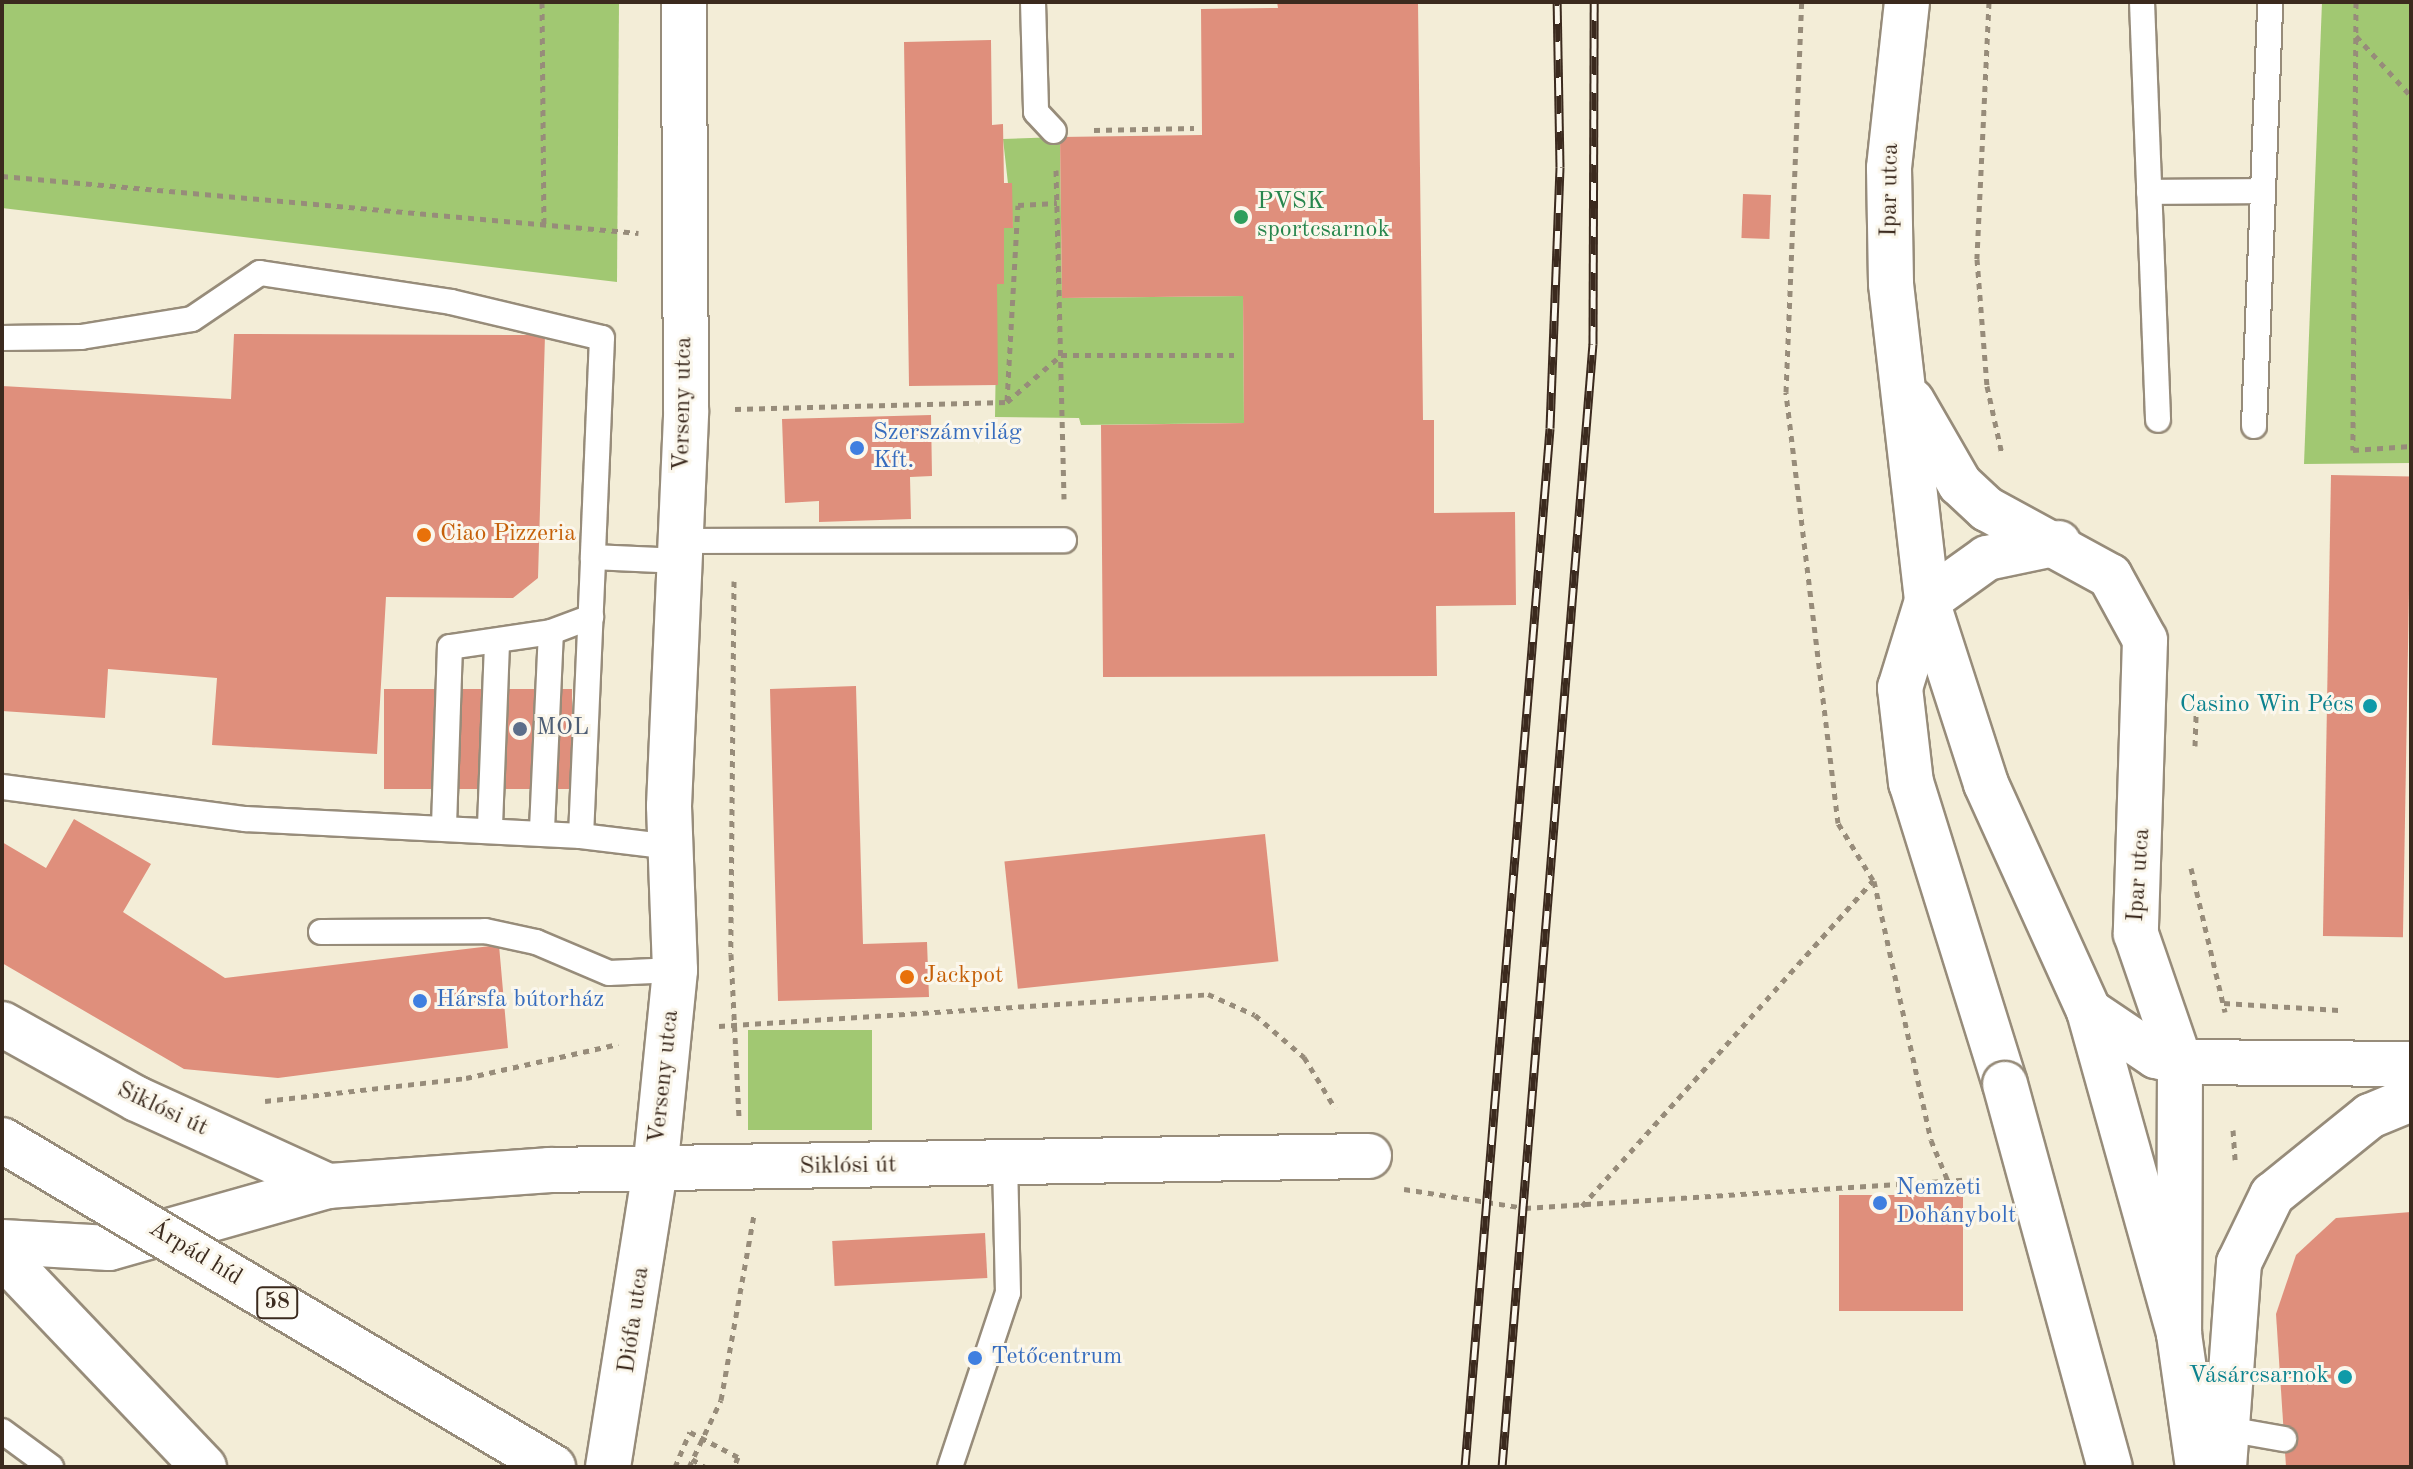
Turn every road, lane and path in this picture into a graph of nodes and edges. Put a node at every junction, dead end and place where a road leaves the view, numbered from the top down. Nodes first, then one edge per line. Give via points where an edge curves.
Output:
1 (542, 2) edge
2 (684, 2) edge
3 (1033, 2) edge
4 (1802, 2) edge
5 (1907, 2) edge
6 (2142, 2) edge
7 (2270, 2) edge
8 (2356, 2) edge
9 (2355, 36) junction
10 (2411, 96) edge
11 (1194, 128) dead end
12 (1054, 131) junction
13 (2, 176) edge
14 (2263, 191) junction
15 (2149, 192) junction
16 (1057, 203) junction
17 (544, 225) junction
18 (685, 236) junction
19 (2, 338) edge
20 (1061, 355) junction
21 (1234, 355) dead end
22 (1901, 378) junction
23 (1007, 402) junction
24 (686, 410) junction
25 (2158, 420) dead end
26 (2254, 426) dead end
27 (2411, 446) edge
28 (1064, 540) joint
29 (2058, 543) junction
30 (680, 551) junction
31 (593, 557) junction
32 (1927, 601) junction
33 (591, 617) junction
34 (551, 632) junction
35 (497, 641) junction
36 (2, 787) edge
37 (662, 825) junction
38 (444, 826) junction
39 (490, 826) junction
40 (542, 829) junction
41 (581, 836) junction
42 (1873, 880) junction
43 (321, 932) dead end
44 (661, 971) junction
45 (2089, 1011) junction
46 (2, 1024) edge
47 (658, 1036) junction
48 (2180, 1062) junction
49 (2411, 1064) edge
50 (2411, 1099) edge
51 (248, 1102) dead end
52 (2, 1140) edge
53 (1369, 1156) joint
54 (1005, 1163) junction
55 (655, 1171) junction
56 (1948, 1181) dead end
57 (328, 1186) junction
58 (1581, 1206) dead end
59 (755, 1209) dead end
60 (2, 1242) edge
61 (2, 1255) edge
62 (2179, 1334) junction
63 (2, 1431) edge
64 (2284, 1439) dead end
65 (2226, 1448) edge
66 (692, 1459) junction
67 (51, 1467) edge
68 (204, 1467) edge
69 (553, 1467) edge
70 (608, 1467) edge
71 (675, 1467) edge
72 (689, 1467) edge
73 (705, 1467) edge
74 (734, 1467) edge
75 (950, 1467) edge
76 (2110, 1467) edge
77 (2198, 1467) edge

1 - 17 path
2 - 18 street, Verseny utca
3 - 12 lane via 1036,112
4 - 42 path via 1786,392 1838,823
5 - 22 street, Ipar utca via 1889,168
6 - 15 lane
7 - 14 lane
8 - 9 path
9 - 10 path
9 - 27 path via 2353,450
11 - 12 path
12 - 16 path
13 - 17 path
14 - 15 lane
14 - 26 lane
15 - 25 lane
16 - 20 path
16 - 23 path via 1018,205
17 - 18 path
18 - 24 street, Verseny utca
19 - 31 lane via 81,337 192,319 260,273 451,302 602,338
20 - 21 path
20 - 23 path
20 - 28 path
22 - 29 street, Ipar utca via 1960,484 1987,509
22 - 32 street, Ipar utca
23 - 24 path
24 - 30 street, Verseny utca
28 - 30 lane
29 - 32 street via 1987,558
29 - 48 street, Ipar utca via 2110,576 2145,640 2136,934
30 - 31 lane
30 - 37 street, Verseny utca
31 - 33 lane
32 - 45 street, Ipar utca via 1986,784
32 - 76 street, bridge via 1907,651 1902,736
33 - 34 lane
33 - 41 lane
34 - 35 lane
34 - 40 lane
35 - 38 lane via 450,647
35 - 39 lane
36 - 38 lane via 245,819
37 - 41 lane
37 - 44 street, Verseny utca
38 - 39 lane
39 - 40 lane
40 - 41 lane
42 - 56 path via 1931,1140
42 - 58 path
43 - 44 lane via 485,931 536,942 609,973
44 - 47 street, Verseny utca
45 - 48 street via 2156,1056
45 - 62 street, Ipar utca
46 - 57 street, Siklósi út via 137,1099
47 - 51 path via 466,1078
47 - 53 path via 1208,994 1255,1015 1304,1057
47 - 55 street, Verseny utca
48 - 49 street via 2229,1067
48 - 62 street, Ipar utca
50 - 65 street via 2370,1116 2272,1195 2239,1263
52 - 69 street, Árpád híd / 58, bridge
53 - 54 street, Siklósi út
54 - 55 street, Siklósi út
54 - 75 lane via 1008,1293
55 - 57 street, Siklósi út via 549,1170
55 - 70 street, Diófa utca
57 - 60 street, Siklósi út via 109,1248
59 - 66 path via 721,1400
61 - 68 street
62 - 77 street, Ipar utca
63 - 67 lane
64 - 65 lane
66 - 72 path
66 - 73 path
71 - 74 path via 690,1432 738,1457

